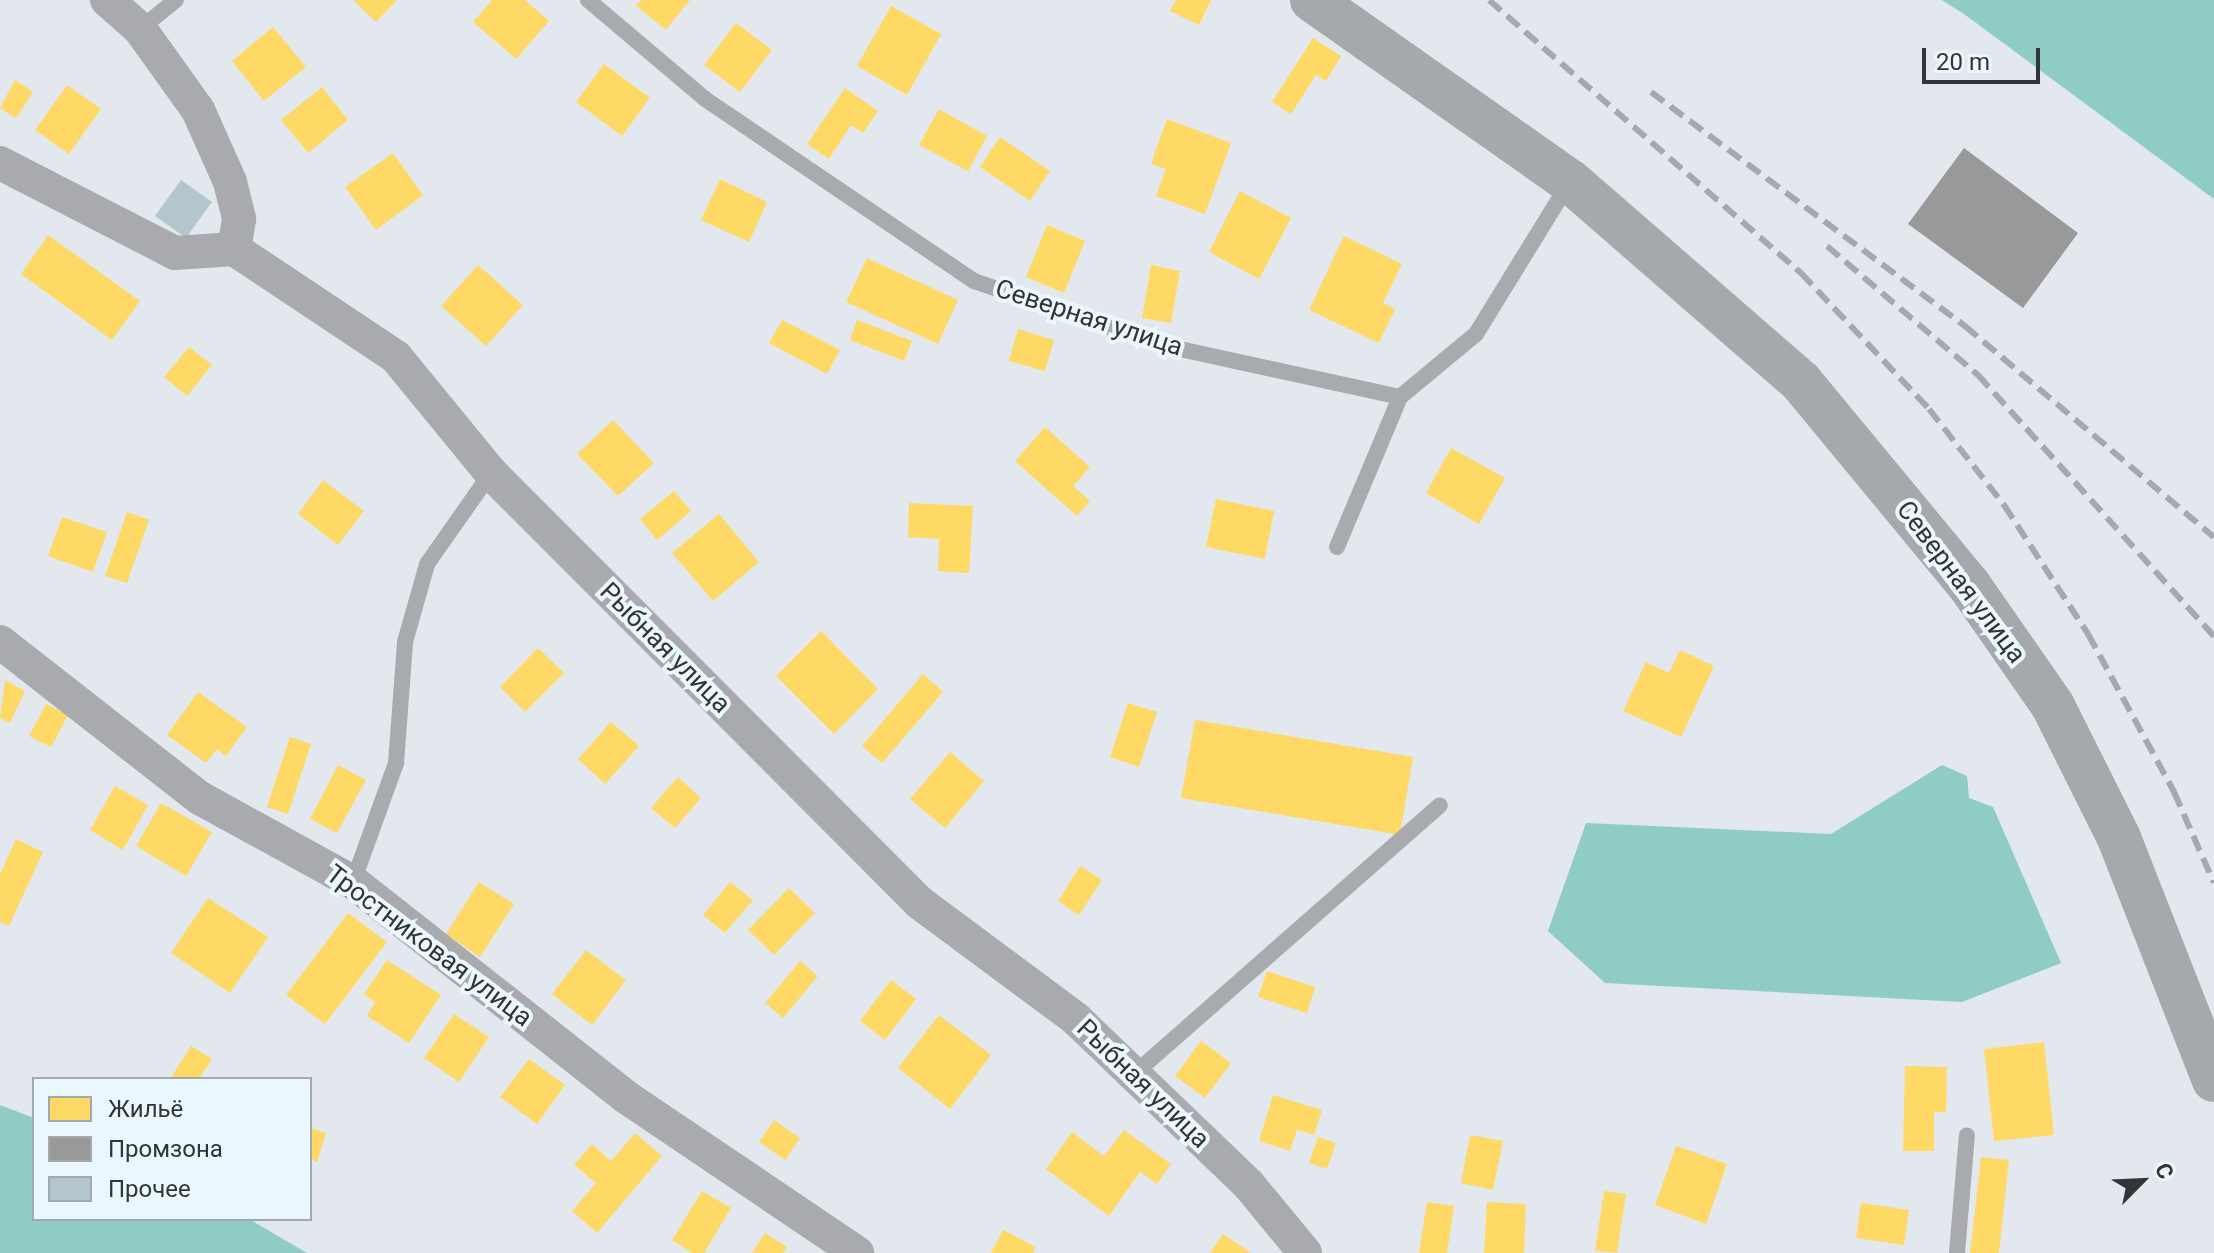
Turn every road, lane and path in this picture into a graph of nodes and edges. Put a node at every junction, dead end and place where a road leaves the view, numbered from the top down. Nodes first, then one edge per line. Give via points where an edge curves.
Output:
1 (107, 0) edge
2 (176, 0) edge
3 (588, 0) edge
4 (1312, 0) edge
5 (140, 29) junction
6 (0, 163) edge
7 (1570, 181) junction
8 (234, 249) junction
9 (1400, 397) junction
10 (491, 473) junction
11 (1337, 547) dead end
12 (0, 642) edge
13 (1440, 805) dead end
14 (353, 882) junction
15 (1134, 1074) junction
16 (2214, 1080) edge
17 (1967, 1135) dead end
18 (857, 1253) edge
19 (1305, 1253) edge
20 (1957, 1253) edge

1 - 5 street
2 - 5 lane
3 - 9 lane, Северная улица via 705,99 974,281 1157,344
4 - 7 street, Северная улица
5 - 8 street via 198,110 230,182 239,219
6 - 8 street via 37,188 175,253
7 - 9 lane via 1476,334
7 - 16 street, Северная улица via 1801,382 1969,585 2053,706 2119,838
8 - 10 street, Рыбная улица via 396,357
9 - 11 lane
10 - 14 lane via 427,564 405,642 396,763
10 - 15 street, Рыбная улица via 920,903 1076,1019
12 - 14 street, Тростниковая улица via 200,798
13 - 15 lane
14 - 18 street, Тростниковая улица via 626,1097
15 - 19 street, Рыбная улица via 1249,1185
17 - 20 lane

